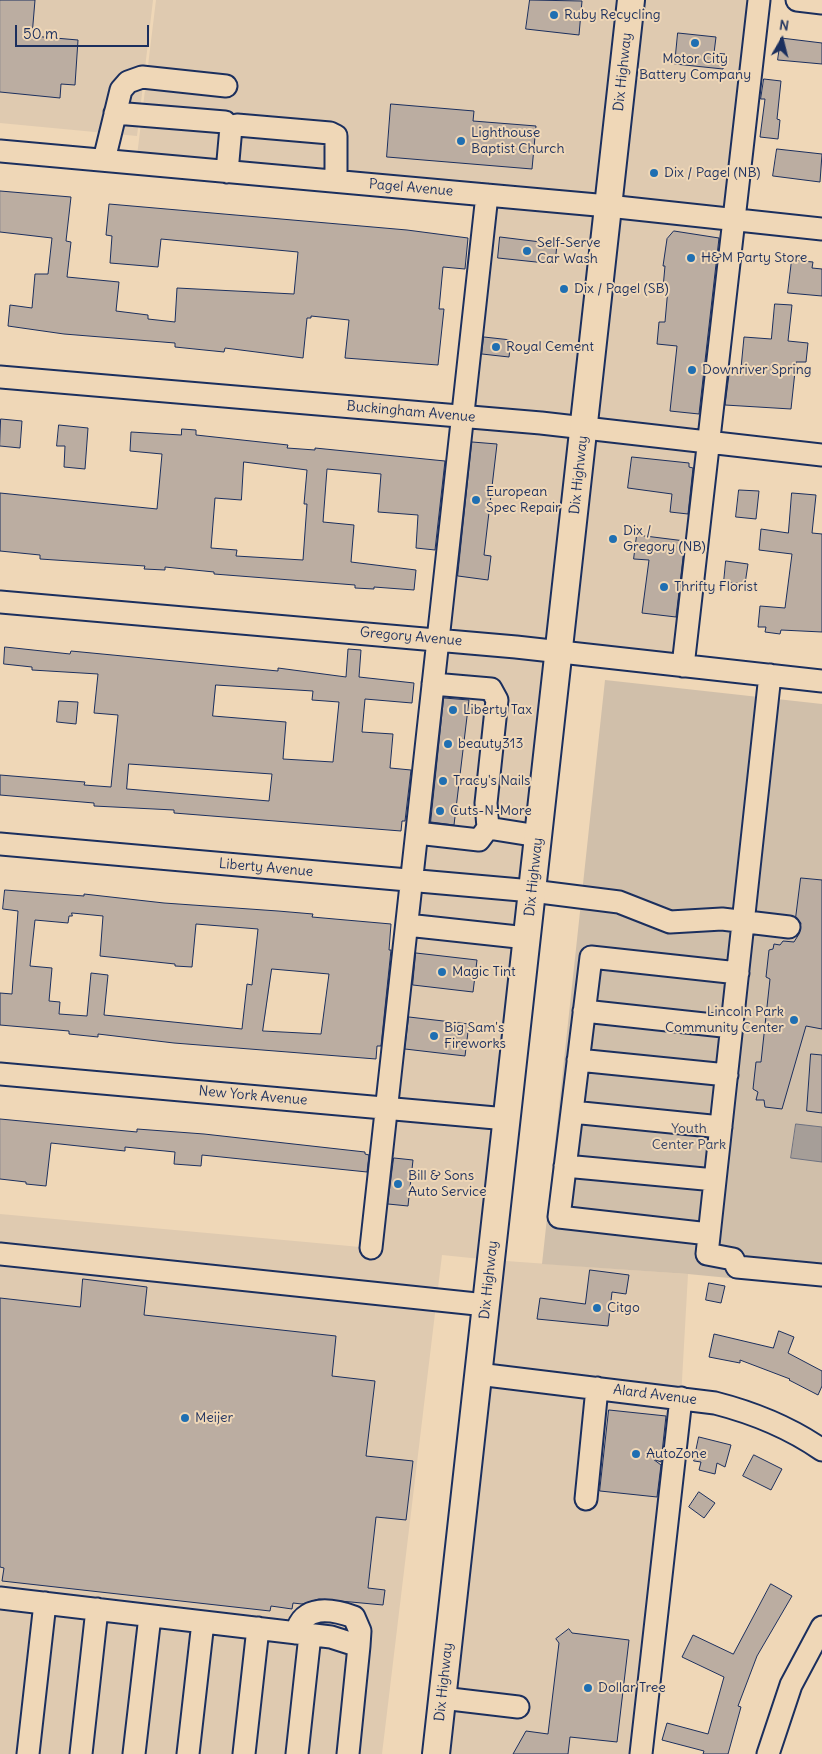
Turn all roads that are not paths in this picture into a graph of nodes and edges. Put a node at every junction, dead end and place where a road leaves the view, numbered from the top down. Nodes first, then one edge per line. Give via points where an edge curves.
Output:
1 (631, 0) edge
2 (759, 0) edge
3 (797, 0) edge
4 (822, 3) edge
5 (226, 86) dead end
6 (115, 113) junction
7 (225, 122) dead end
8 (0, 151) edge
9 (104, 160) junction
10 (228, 172) junction
11 (336, 181) junction
12 (487, 195) junction
13 (608, 206) junction
14 (734, 219) junction
15 (822, 229) edge
16 (0, 376) edge
17 (462, 416) junction
18 (584, 429) junction
19 (709, 442) junction
20 (822, 454) edge
21 (0, 602) edge
22 (438, 640) junction
23 (559, 652) junction
24 (683, 666) junction
25 (770, 675) junction
26 (822, 681) edge
27 (433, 684) junction
28 (488, 828) junction
29 (417, 833) junction
30 (538, 836) junction
31 (0, 844) edge
32 (412, 881) junction
33 (532, 891) junction
34 (743, 922) junction
35 (407, 926) junction
36 (789, 927) dead end
37 (527, 938) junction
38 (738, 973) junction
39 (584, 1011) junction
40 (732, 1027) junction
41 (578, 1060) junction
42 (0, 1074) edge
43 (727, 1075) junction
44 (387, 1108) junction
45 (572, 1112) junction
46 (507, 1118) junction
47 (721, 1127) junction
48 (565, 1166) junction
49 (715, 1180) junction
50 (709, 1234) junction
51 (371, 1248) dead end
52 (0, 1254) edge
53 (822, 1275) edge
54 (486, 1305) junction
55 (478, 1374) junction
56 (597, 1388) junction
57 (681, 1398) junction
58 (822, 1450) edge
59 (586, 1499) dead end
60 (0, 1598) edge
61 (45, 1603) junction
62 (98, 1610) junction
63 (150, 1616) junction
64 (203, 1622) junction
65 (822, 1627) edge
66 (258, 1628) junction
67 (303, 1634) junction
68 (442, 1698) junction
69 (518, 1707) dead end
70 (28, 1754) edge
71 (81, 1754) edge
72 (134, 1754) edge
73 (188, 1754) edge
74 (244, 1754) edge
75 (297, 1754) edge
76 (348, 1754) edge
77 (436, 1754) edge
78 (641, 1754) edge
79 (768, 1754) edge

1 - 13 main road, Dix Highway
2 - 14 street
3 - 4 street
5 - 6 street via 142,77 128,82 121,90
6 - 7 street
6 - 9 street
8 - 9 street, Pagel Avenue
9 - 10 street, Pagel Avenue
10 - 11 street, Pagel Avenue
10 - 11 street via 231,128 237,125 336,136
11 - 12 street, Pagel Avenue
12 - 13 street, Pagel Avenue
12 - 17 street
13 - 14 street, Pagel Avenue
13 - 18 main road, Dix Highway
14 - 15 street, Pagel Avenue
14 - 19 street
16 - 17 street, Buckingham Avenue
17 - 18 street, Buckingham Avenue
17 - 22 street
18 - 19 street, Buckingham Avenue
18 - 23 main road, Dix Highway
19 - 20 street, Buckingham Avenue
19 - 24 street
21 - 22 street, Gregory Avenue
22 - 23 street, Gregory Avenue
22 - 27 street
23 - 24 street, Gregory Avenue
23 - 30 main road, Dix Highway
24 - 25 street, Gregory Avenue
25 - 26 street, Gregory Avenue
25 - 34 street
27 - 28 street via 491,689 497,700 486,803
27 - 29 street
28 - 29 street via 479,840
28 - 30 street
29 - 32 street
30 - 33 main road, Dix Highway
31 - 32 street, Liberty Avenue
32 - 33 street, Liberty Avenue
32 - 35 street
33 - 34 street, Liberty Avenue via 619,902 670,922 722,919
33 - 37 main road, Dix Highway
34 - 36 street, Liberty Avenue
34 - 38 street
35 - 37 street
35 - 44 street
37 - 46 main road, Dix Highway
38 - 39 street via 591,957
38 - 40 street
39 - 40 street
39 - 41 street
40 - 43 street
41 - 43 street
41 - 45 street
42 - 44 street, New York Avenue
43 - 47 street
44 - 46 street, New York Avenue
44 - 51 street
45 - 47 street
45 - 48 street
46 - 54 main road, Dix Highway
47 - 49 street
48 - 49 street
48 - 50 street via 559,1217
49 - 50 street
50 - 53 street via 707,1254 733,1259 737,1267
52 - 54 street
54 - 55 main road, Dix Highway
55 - 56 street, Alard Avenue
55 - 68 main road, Dix Highway
56 - 57 street, Alard Avenue
56 - 59 street
57 - 58 street, Alard Avenue via 745,1410 774,1422
57 - 78 street
60 - 61 street
61 - 62 street
61 - 70 street
62 - 63 street
62 - 71 street
63 - 64 street
63 - 72 street
64 - 66 street
64 - 73 street
65 - 79 street via 791,1685
66 - 67 street
66 - 74 street
67 - 75 street
67 - 76 street via 331,1637 359,1646
68 - 69 street
68 - 77 main road, Dix Highway

